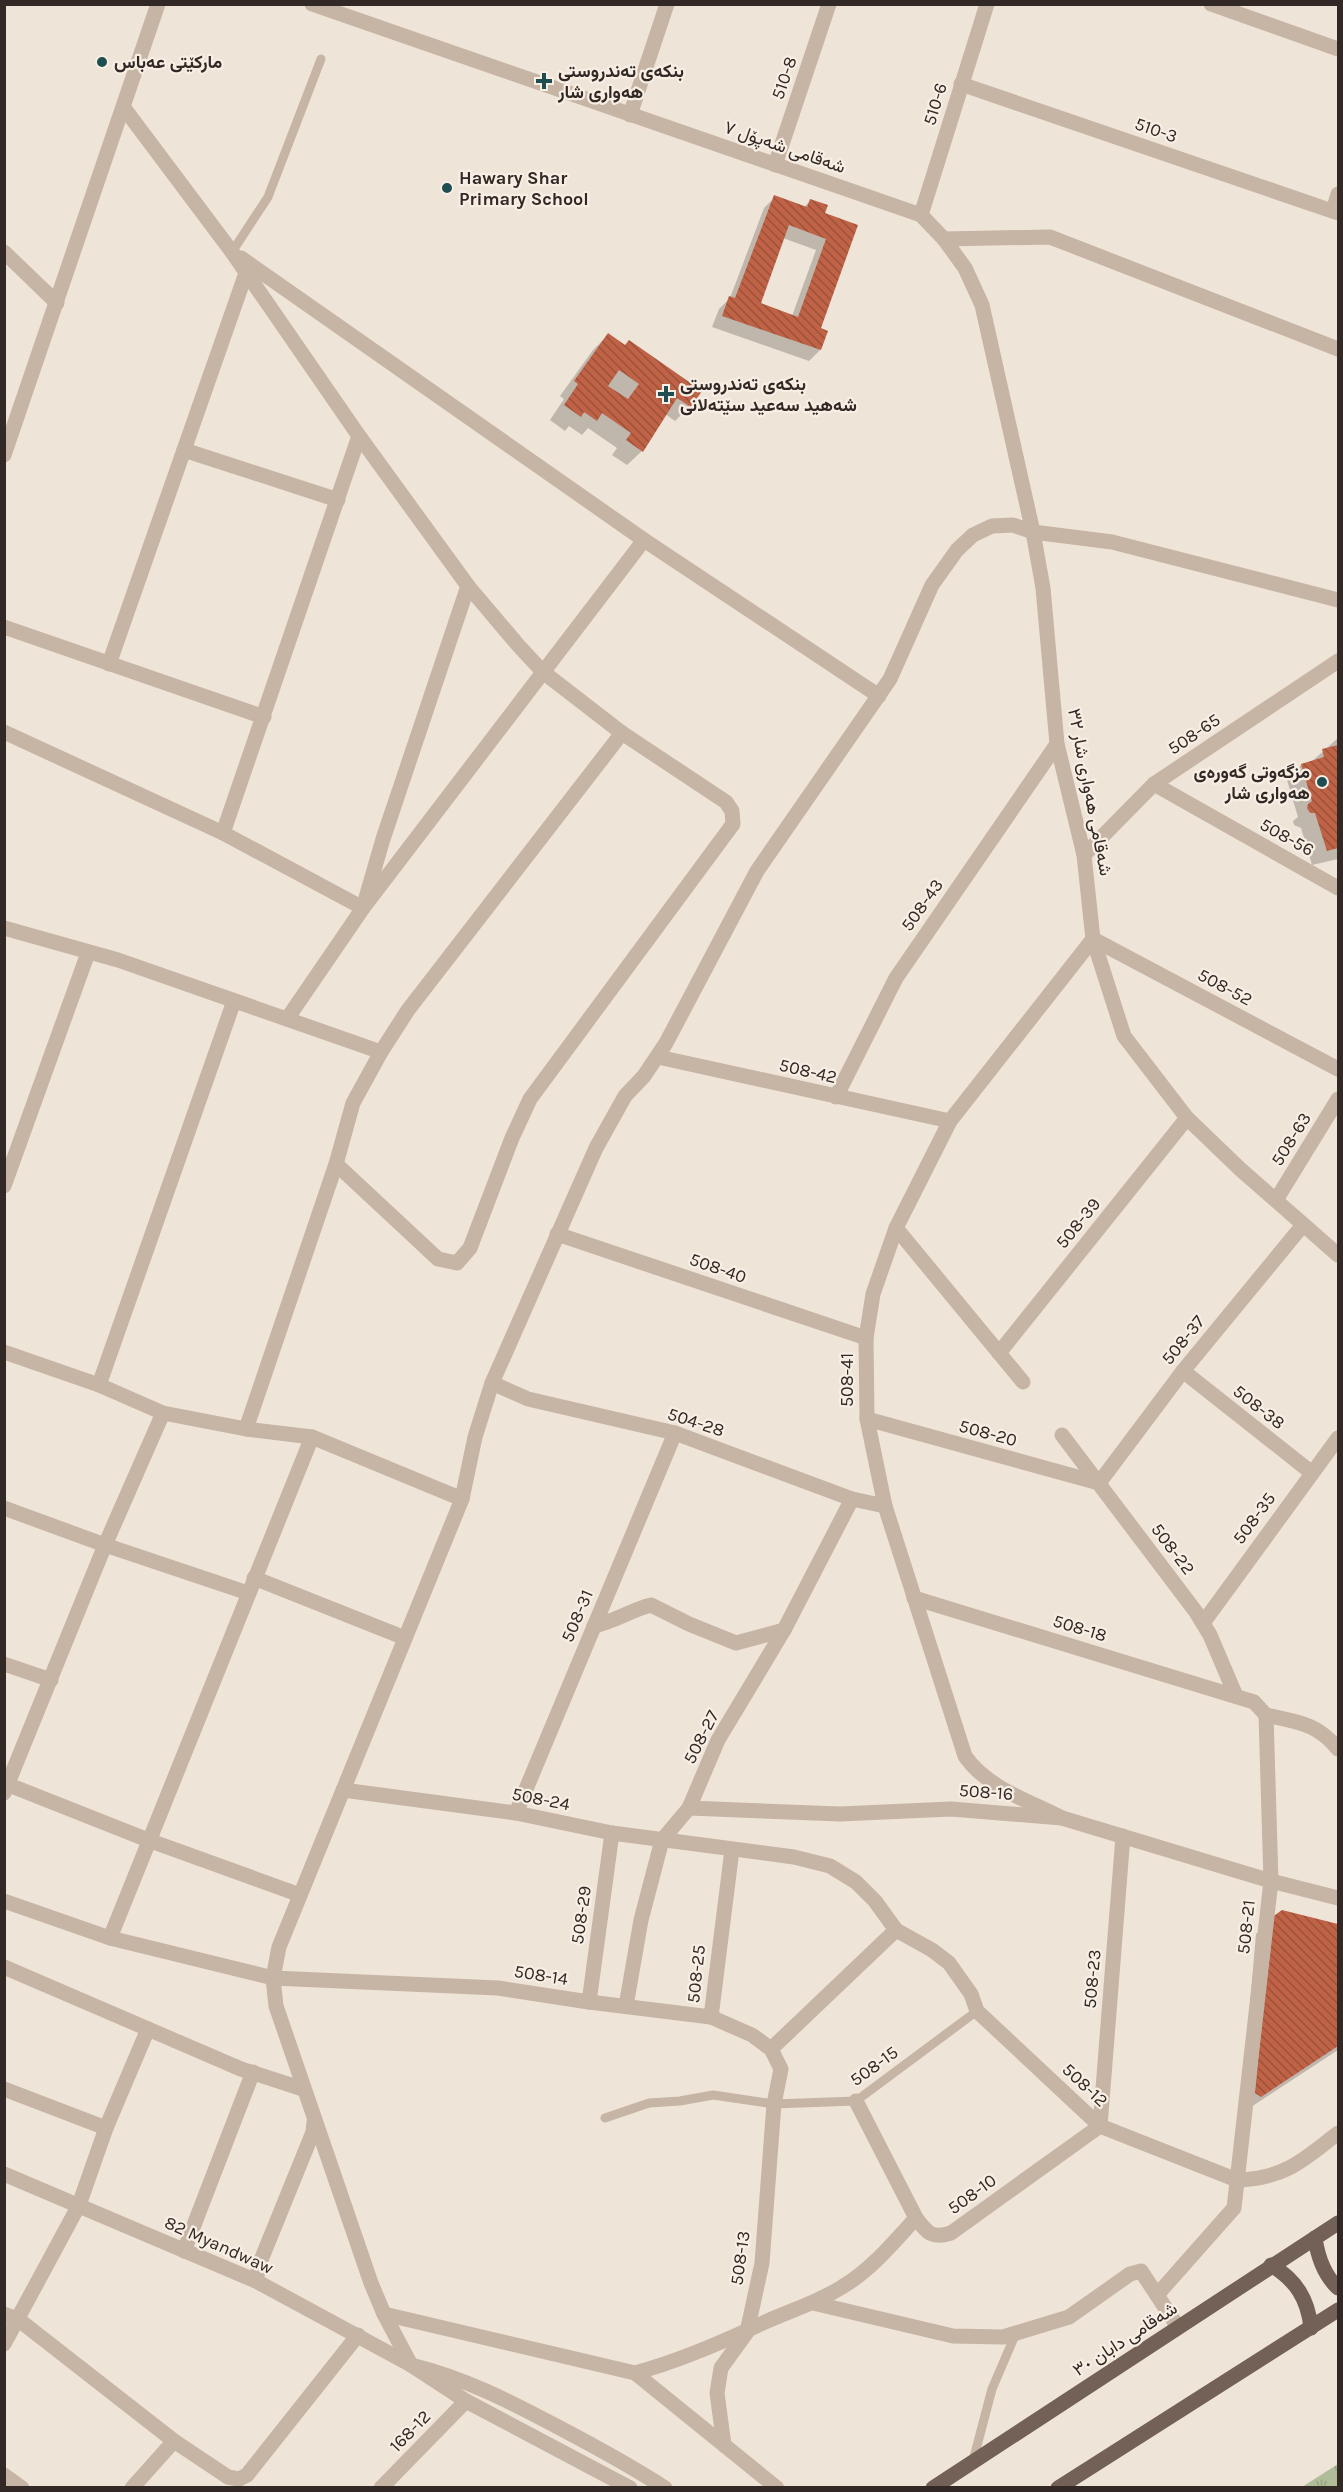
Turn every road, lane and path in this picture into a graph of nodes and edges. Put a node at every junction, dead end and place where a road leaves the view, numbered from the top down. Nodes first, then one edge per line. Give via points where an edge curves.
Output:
1 (158, 4) edge
2 (312, 4) edge
3 (667, 4) edge
4 (829, 4) edge
5 (987, 4) edge
6 (1211, 4) edge
7 (1338, 49) edge
8 (321, 59) dead end
9 (961, 84) junction
10 (124, 108) junction
11 (630, 114) junction
12 (775, 165) junction
13 (1338, 194) edge
14 (1336, 212) edge
15 (921, 215) junction
16 (944, 239) junction
17 (4, 252) edge
18 (232, 252) junction
19 (246, 273) junction
20 (57, 303) junction
21 (1338, 349) edge
22 (360, 436) junction
23 (184, 450) junction
24 (5, 453) edge
25 (338, 500) junction
26 (1033, 532) junction
27 (644, 540) junction
28 (468, 585) junction
29 (1338, 600) edge
30 (4, 627) edge
31 (1338, 661) edge
32 (110, 664) junction
33 (543, 672) junction
34 (1331, 674) edge
35 (879, 696) junction
36 (264, 717) junction
37 (4, 732) edge
38 (622, 733) junction
39 (1057, 744) junction
40 (1154, 784) junction
41 (223, 832) junction
42 (1084, 855) junction
43 (1338, 888) edge
44 (363, 908) junction
45 (4, 928) edge
46 (1093, 939) junction
47 (88, 953) junction
48 (234, 1000) junction
49 (287, 1019) junction
50 (381, 1052) junction
51 (658, 1057) junction
52 (1338, 1069) edge
53 (836, 1097) junction
54 (1338, 1099) edge
55 (1187, 1118) junction
56 (950, 1121) junction
57 (336, 1164) junction
58 (4, 1186) edge
59 (1276, 1200) junction
60 (1303, 1225) junction
61 (896, 1228) junction
62 (557, 1234) junction
63 (1338, 1255) edge
64 (866, 1338) junction
65 (4, 1352) edge
66 (999, 1353) junction
67 (1183, 1371) junction
68 (1023, 1382) dead end
69 (492, 1383) junction
70 (99, 1385) junction
71 (163, 1413) junction
72 (867, 1419) junction
73 (246, 1429) junction
74 (675, 1433) junction
75 (1062, 1435) dead end
76 (312, 1437) junction
77 (1338, 1438) edge
78 (1312, 1473) junction
79 (1099, 1483) junction
80 (462, 1499) junction
81 (852, 1499) junction
82 (885, 1506) junction
83 (4, 1508) edge
84 (105, 1545) junction
85 (251, 1586) junction
86 (914, 1598) junction
87 (1203, 1623) junction
88 (594, 1626) junction
89 (784, 1630) junction
90 (405, 1638) junction
91 (4, 1664) edge
92 (51, 1680) junction
93 (1236, 1696) junction
94 (1266, 1715) junction
95 (1338, 1725) edge
96 (1329, 1737) junction
97 (1338, 1749) edge
98 (6, 1787) edge
99 (343, 1790) junction
100 (689, 1808) junction
101 (516, 1813) junction
102 (1062, 1818) junction
103 (612, 1833) junction
104 (1123, 1836) junction
105 (148, 1840) junction
106 (662, 1840) junction
107 (732, 1850) junction
108 (1271, 1881) junction
109 (300, 1895) junction
110 (1338, 1898) edge
111 (4, 1901) edge
112 (896, 1930) junction
113 (110, 1938) junction
114 (4, 1967) edge
115 (273, 1978) junction
116 (589, 2002) junction
117 (626, 2006) junction
118 (977, 2011) junction
119 (711, 2017) junction
120 (148, 2029) junction
121 (771, 2049) junction
122 (781, 2069) joint
123 (253, 2072) junction
124 (4, 2089) edge
125 (303, 2089) junction
126 (856, 2101) junction
127 (774, 2103) junction
128 (605, 2118) dead end
129 (314, 2122) junction
130 (1100, 2126) junction
131 (106, 2128) junction
132 (1338, 2133) edge
133 (4, 2174) edge
134 (1237, 2180) junction
135 (79, 2205) junction
136 (916, 2218) junction
137 (1338, 2223) edge
138 (1315, 2238) junction
139 (184, 2251) junction
140 (1271, 2265) junction
141 (256, 2282) junction
142 (1338, 2288) edge
143 (1156, 2295) junction
144 (813, 2303) junction
145 (1338, 2310) edge
146 (4, 2314) edge
147 (384, 2314) junction
148 (19, 2320) junction
149 (1178, 2327) junction
150 (1311, 2328) junction
151 (747, 2332) junction
152 (1016, 2333) junction
153 (358, 2335) junction
154 (4, 2344) edge
155 (411, 2365) junction
156 (634, 2373) junction
157 (466, 2401) junction
158 (174, 2441) junction
159 (724, 2445) junction
160 (973, 2461) junction
161 (4, 2475) edge
162 (22, 2487) edge
163 (132, 2487) edge
164 (381, 2487) edge
165 (630, 2487) edge
166 (665, 2487) edge
167 (777, 2487) edge
168 (933, 2487) edge
169 (1058, 2487) edge

1 - 10 street
2 - 11 street, شەقامی شەپۆل ٧
3 - 11 street
4 - 12 street, 510-8
5 - 9 street, 510-6
6 - 7 street
8 - 18 lane via 268,197
9 - 14 street, 510-3
9 - 15 street, 510-6
10 - 18 street
10 - 20 street
11 - 12 street, شەقامی شەپۆل ٧
12 - 15 street, شەقامی شەپۆل ٧
13 - 14 street
15 - 16 street, شەقامی شەپۆل ٧
16 - 21 street via 1050,237
16 - 26 street, شەقامی شەپۆل ٧ via 966,268 982,305
17 - 20 street
18 - 19 street
18 - 27 street
19 - 22 street
19 - 23 street
20 - 24 street
22 - 25 street
22 - 28 street
23 - 25 street
23 - 32 street
25 - 36 street
26 - 29 street via 1112,542
26 - 35 street via 1013,525 992,526 973,535 957,550 932,585 900,661
26 - 39 street, شەقامی هەواری شار ٣٢ via 1043,588
27 - 33 street
27 - 35 street
28 - 33 street
28 - 44 street
30 - 32 street
31 - 34 street, 508-65
32 - 36 street
33 - 38 street
33 - 44 street
34 - 40 street, 508-65
35 - 51 street via 757,871
36 - 41 street
37 - 41 street
38 - 50 street via 408,1010
38 - 57 street via 726,802 733,824 530,1100 470,1248 457,1263 438,1259
39 - 42 street, شەقامی هەواری شار ٣٢
39 - 53 street, 508-43 via 896,978
40 - 42 street, 508-65
40 - 43 street, 508-56
41 - 44 street
42 - 46 street, شەقامی هەواری شار ٣٢
44 - 49 street
45 - 47 street
46 - 52 street, 508-52
46 - 55 street, شەقامی هەواری شار ٣٢ via 1124,1036
46 - 56 street, 508-41
47 - 48 street
47 - 58 street
48 - 49 street
48 - 70 street
49 - 50 street
50 - 57 street via 354,1103
51 - 53 street, 508-42
51 - 62 street via 618,1107
53 - 56 street, 508-42
54 - 59 street, 508-63
55 - 59 street, شەقامی هەواری شار ٣٢
55 - 66 street, 508-39
56 - 61 street, 508-41
57 - 73 street
59 - 60 street, شەقامی هەواری شار ٣٢
60 - 63 street, شەقامی هەواری شار ٣٢
60 - 67 street, 508-37
61 - 64 street, 508-41 via 873,1294
61 - 66 street
62 - 64 street, 508-40
62 - 69 street
64 - 72 street, 508-41
65 - 70 street
66 - 68 street
67 - 78 street, 508-38
67 - 79 street, 508-37
69 - 74 street, 504-28 via 528,1399
69 - 80 street
70 - 71 street
71 - 73 street
71 - 84 street
72 - 79 street, 508-20
72 - 82 street, 508-41
73 - 76 street
74 - 81 street, 504-28
74 - 88 street, 508-31
75 - 79 street, 508-22
76 - 80 street
76 - 85 street
77 - 78 street, 508-35
78 - 87 street, 508-35
79 - 87 street, 508-22
80 - 90 street
81 - 82 street, 504-28
81 - 89 street, 508-27
82 - 86 street, 508-41
83 - 84 street
84 - 85 street
84 - 92 street
85 - 90 street
85 - 105 street
86 - 93 street, 508-18
86 - 102 street, 508-41 via 959,1740 975,1771
87 - 93 street, 508-22
88 - 89 street via 651,1605 736,1643
88 - 101 street, 508-31
89 - 100 street, 508-27 via 718,1740
90 - 99 street
91 - 92 street
92 - 98 street
93 - 94 street via 1258,1704
94 - 96 street via 1312,1726
94 - 108 street, 508-21
95 - 96 street
96 - 97 street
98 - 105 street
99 - 101 street, 508-24
99 - 109 street
100 - 102 street, 508-16 via 840,1814 951,1809
100 - 106 street, 508-27
101 - 103 street, 508-24
102 - 104 street, 508-16
103 - 106 street, 508-24
103 - 116 street, 508-29
104 - 108 street, 508-16
104 - 130 street, 508-23
105 - 109 street
105 - 113 street
106 - 107 street, 508-24
106 - 117 street, 508-27 via 641,1920
107 - 112 street, 508-24 via 794,1857 830,1866 856,1882
107 - 119 street, 508-25
108 - 110 street, 508-16
108 - 134 street, 508-21
109 - 115 street via 279,1947
111 - 113 street, 508-14
112 - 118 street, 508-12 via 949,1964 971,1994
112 - 121 street
113 - 115 street, 508-14
114 - 120 street
115 - 116 street, 508-14 via 498,1988
115 - 125 street via 276,2006
116 - 117 street, 508-14
117 - 119 street, 508-14
118 - 126 lane, 508-15
118 - 130 street, 508-12
119 - 121 street, 508-14 via 752,2035
120 - 123 street
120 - 131 street
121 - 122 street, 508-14
122 - 127 street, 508-13
123 - 125 street
123 - 139 street
124 - 131 street
125 - 129 street
126 - 127 lane, 508-15
126 - 136 street, 508-10
127 - 128 lane, 508-15 via 713,2095 649,2103
127 - 151 street, 508-13 via 762,2263
129 - 141 street
129 - 147 street
130 - 134 street, 508-12
130 - 136 street, 508-10 via 951,2233 939,2237 928,2234
131 - 135 street
132 - 134 street, 508-12 via 1296,2166 1259,2180
133 - 135 street, 82 Myandwaw
134 - 143 street, 508-21 via 1234,2208
135 - 139 street, 82 Myandwaw
135 - 148 street
136 - 144 street via 876,2260 844,2286
137 - 138 main road, شەقامی دابان ٣٠
138 - 140 main road, شەقامی دابان ٣٠
138 - 142 main road via 1326,2274
139 - 141 street, 82 Myandwaw
140 - 149 main road, شەقامی دابان ٣٠
140 - 150 main road via 1300,2291
141 - 153 street, 82 Myandwaw
143 - 149 street
143 - 152 street via 1141,2271 1130,2274 1070,2317
144 - 151 street
144 - 152 street via 953,2336 1003,2337
145 - 150 main road
146 - 148 street
147 - 155 street
147 - 156 street
148 - 154 street
148 - 158 street
149 - 160 main road, شەقامی دابان ٣٠
150 - 169 main road
151 - 156 street via 666,2365
151 - 159 street, 508-13 via 721,2368 717,2393
152 - 160 lane via 992,2389
153 - 155 street, 82 Myandwaw
153 - 158 street via 248,2475 239,2479 228,2477
155 - 157 street
155 - 166 street via 490,2391
156 - 159 street
157 - 164 street, 168-12
157 - 165 street
158 - 163 street
159 - 167 street
160 - 168 main road, شەقامی دابان ٣٠
161 - 162 street

